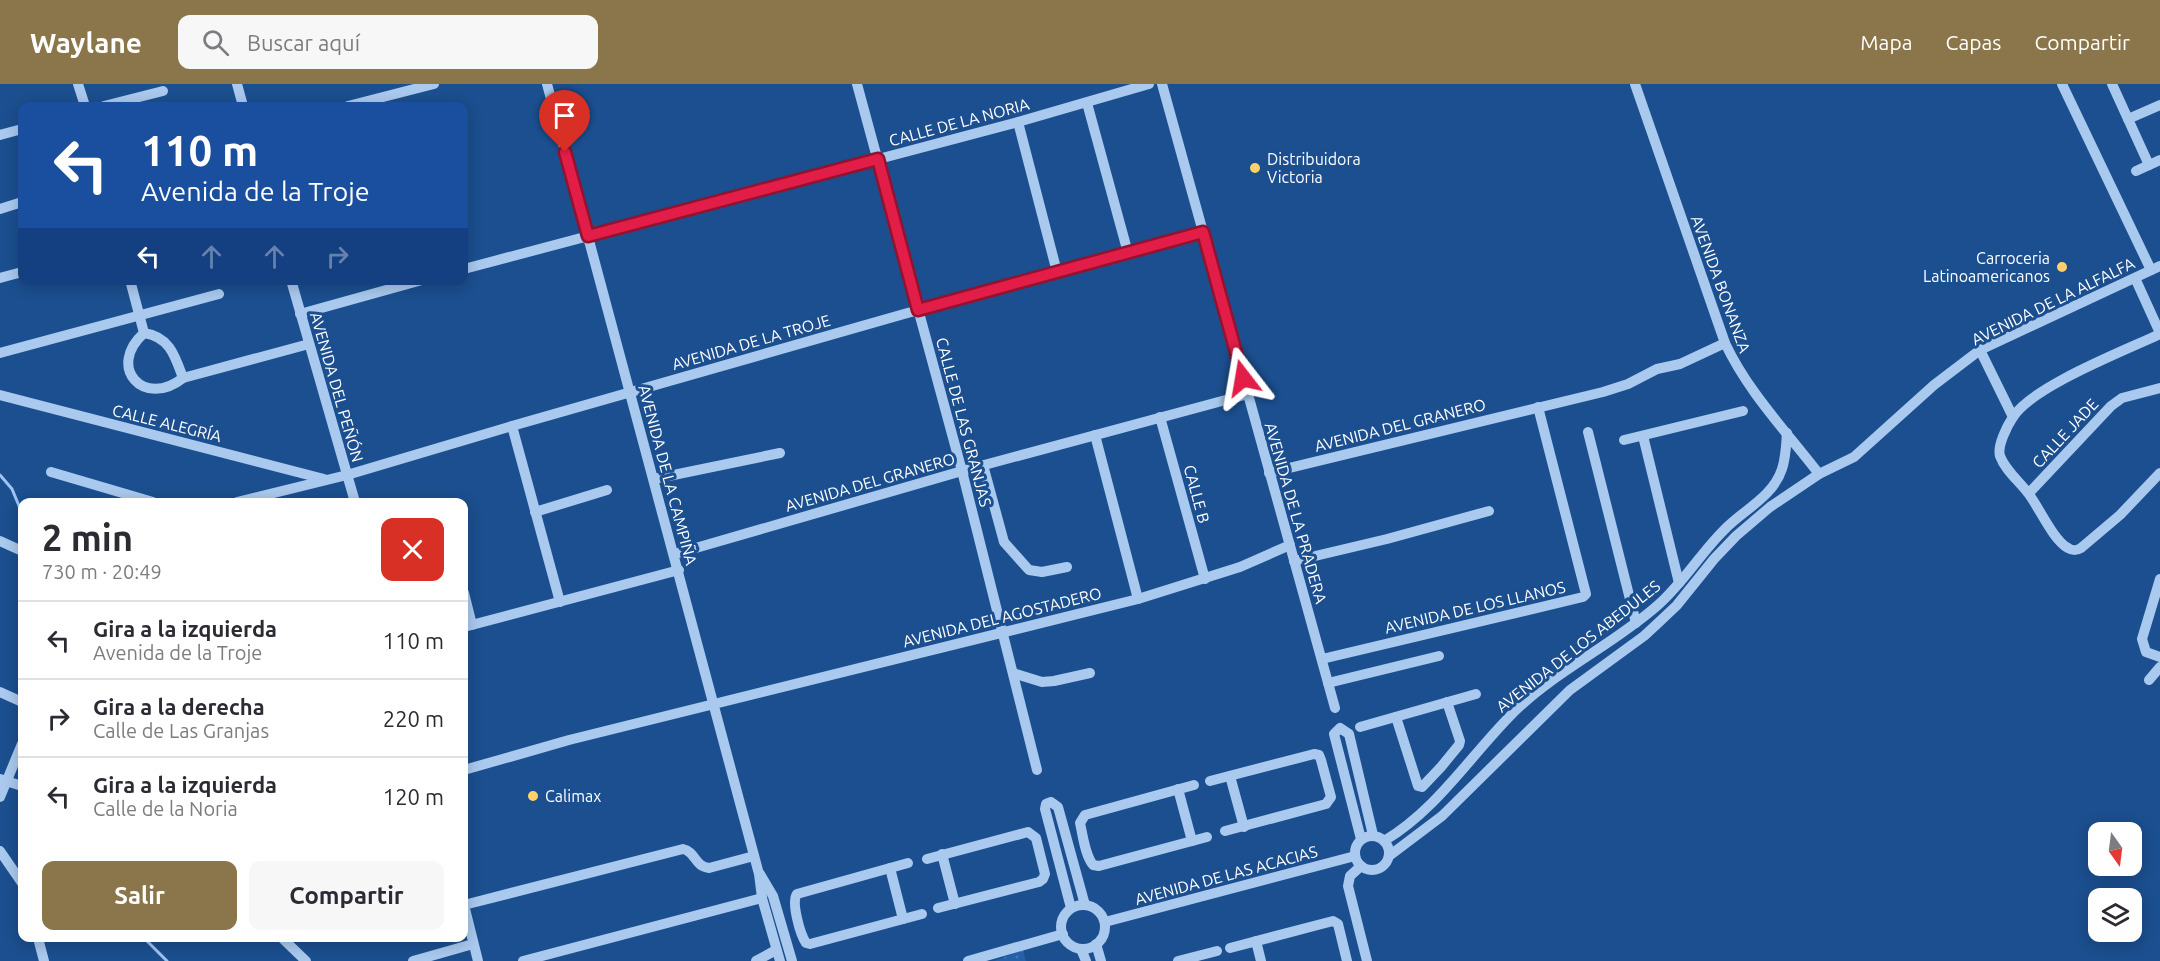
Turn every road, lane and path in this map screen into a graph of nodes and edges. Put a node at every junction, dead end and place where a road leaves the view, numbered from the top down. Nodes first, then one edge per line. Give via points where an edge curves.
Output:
1 (78, 84) edge
2 (237, 84) edge
3 (434, 84) edge
4 (547, 84) edge
5 (857, 84) edge
6 (1149, 84) edge
7 (1162, 84) edge
8 (1635, 84) edge
9 (2062, 84) edge
10 (2112, 84) edge
11 (163, 91) dead end
12 (84, 102) edge
13 (120, 102) edge
14 (242, 102) edge
15 (364, 102) edge
16 (1087, 103) junction
17 (2160, 105) edge
18 (2128, 119) junction
19 (1018, 122) junction
20 (18, 130) edge
21 (0, 135) edge
22 (878, 159) junction
23 (2160, 160) edge
24 (2148, 165) junction
25 (2136, 171) dead end
26 (18, 203) edge
27 (0, 209) edge
28 (1203, 232) junction
29 (588, 236) junction
30 (1128, 253) junction
31 (468, 268) edge
32 (2156, 268) edge
33 (1057, 272) junction
34 (18, 273) edge
35 (0, 278) edge
36 (2135, 278) junction
37 (131, 285) edge
38 (292, 285) edge
39 (404, 285) edge
40 (219, 294) dead end
41 (918, 310) junction
42 (300, 314) junction
43 (139, 315) junction
44 (144, 333) junction
45 (2160, 334) edge
46 (1725, 343) junction
47 (309, 344) junction
48 (1980, 350) junction
49 (0, 353) edge
50 (183, 378) junction
51 (2160, 388) edge
52 (630, 392) junction
53 (1248, 394) junction
54 (0, 395) edge
55 (1538, 407) junction
56 (1743, 411) dead end
57 (1160, 417) junction
58 (2013, 417) junction
59 (512, 426) junction
60 (1588, 432) dead end
61 (1787, 433) junction
62 (1095, 435) junction
63 (1643, 436) junction
64 (1624, 440) dead end
65 (780, 453) dead end
66 (982, 465) junction
67 (962, 471) junction
68 (51, 472) dead end
69 (1269, 473) junction
70 (2160, 473) edge
71 (1819, 474) junction
72 (347, 475) junction
73 (328, 479) junction
74 (654, 479) junction
75 (607, 490) dead end
76 (2029, 493) junction
77 (139, 498) edge
78 (253, 498) edge
79 (354, 498) edge
80 (1489, 511) dead end
81 (535, 512) junction
82 (0, 541) edge
83 (1290, 546) junction
84 (18, 549) edge
85 (1704, 551) junction
86 (675, 554) junction
87 (1714, 559) junction
88 (1294, 561) junction
89 (1067, 567) dead end
90 (679, 570) junction
91 (1204, 579) junction
92 (2160, 579) edge
93 (1679, 583) junction
94 (1138, 599) junction
95 (560, 602) junction
96 (1635, 623) junction
97 (468, 626) edge
98 (1004, 631) junction
99 (1439, 656) dead end
100 (2155, 656) edge
101 (1322, 659) junction
102 (2160, 667) edge
103 (1090, 673) dead end
104 (1013, 674) junction
105 (2149, 680) dead end
106 (1328, 683) junction
107 (0, 692) edge
108 (1476, 694) dead end
109 (18, 700) edge
110 (1447, 702) junction
111 (715, 703) junction
112 (1524, 704) junction
113 (1335, 708) dead end
114 (1513, 714) junction
115 (1396, 717) junction
116 (1538, 720) junction
117 (1360, 727) dead end
118 (1528, 729) junction
119 (18, 752) edge
120 (1441, 767) junction
121 (468, 769) edge
122 (1037, 770) dead end
123 (1343, 772) junction
124 (1230, 776) junction
125 (1326, 777) junction
126 (1454, 778) junction
127 (3, 780) edge
128 (1210, 781) dead end
129 (18, 785) edge
130 (1194, 785) dead end
131 (1178, 789) junction
132 (0, 797) edge
133 (1244, 826) junction
134 (1225, 831) dead end
135 (1373, 835) junction
136 (1207, 837) dead end
137 (1361, 839) junction
138 (1084, 840) junction
139 (1192, 841) junction
140 (1384, 841) junction
141 (1068, 845) junction
142 (1056, 849) junction
143 (0, 851) edge
144 (1040, 853) junction
145 (942, 855) junction
146 (754, 856) junction
147 (1389, 856) junction
148 (15, 857) dead end
149 (927, 859) dead end
150 (1358, 861) junction
151 (908, 863) dead end
152 (890, 868) junction
153 (759, 874) junction
154 (18, 877) edge
155 (762, 898) junction
156 (468, 904) edge
157 (955, 904) junction
158 (1085, 905) junction
159 (938, 908) dead end
160 (1071, 908) junction
161 (772, 913) junction
162 (922, 914) dead end
163 (903, 919) junction
164 (1105, 922) junction
165 (468, 923) edge
166 (790, 932) junction
167 (1063, 934) junction
168 (1256, 941) junction
169 (39, 942) edge
170 (286, 942) edge
171 (1362, 943) junction
172 (1096, 944) junction
173 (473, 945) junction
174 (1344, 947) junction
175 (1230, 948) dead end
176 (1081, 949) junction
177 (1217, 951) dead end
178 (779, 957) edge
179 (1205, 957) edge
180 (758, 960) edge
181 (44, 961) edge
182 (306, 961) edge
183 (413, 961) edge
184 (478, 961) edge
185 (523, 961) edge
186 (792, 961) edge
187 (968, 961) edge
188 (1086, 961) edge
189 (1101, 961) edge
190 (1178, 961) edge
191 (1261, 961) edge
192 (1347, 961) edge
193 (1367, 961) edge

1 - 12 street
2 - 14 street
3 - 15 street
4 - 29 street, AVENIDA DE LA CAMPIÑA
5 - 22 street, CALLE DE LAS GRANJAS
6 - 16 street, CALLE DE LA NORIA
7 - 28 street, AVENIDA DE LA PRADERA
8 - 46 street, AVENIDA BONANZA
9 - 32 street
10 - 18 street
11 - 13 street
16 - 19 street, CALLE DE LA NORIA
16 - 30 street
17 - 18 street
18 - 24 street
19 - 22 street, CALLE DE LA NORIA
19 - 33 street
20 - 21 street
22 - 29 street, CALLE DE LA NORIA
22 - 41 street, CALLE DE LAS GRANJAS
23 - 24 street
24 - 25 street
26 - 27 street
28 - 30 street, AVENIDA DE LA TROJE
28 - 53 street, AVENIDA DE LA PRADERA
29 - 31 street, CALLE DE LA NORIA
29 - 52 street, AVENIDA DE LA CAMPIÑA
30 - 33 street, AVENIDA DE LA TROJE
32 - 36 street, AVENIDA DE LA ALFALFA
33 - 41 street, AVENIDA DE LA TROJE
34 - 35 street
36 - 45 street
36 - 48 street, AVENIDA DE LA ALFALFA
37 - 43 street
38 - 42 street, AVENIDA DEL PEÑÓN
39 - 42 street
40 - 43 street
41 - 52 street, AVENIDA DE LA TROJE
41 - 67 street, CALLE DE LAS GRANJAS
42 - 47 street, AVENIDA DEL PEÑÓN
43 - 44 street
43 - 49 street
44 - 50 street via 157,335 166,344
44 - 50 street, CALLE ALEGRÍA via 129,356 129,374 135,381 151,389 170,386
45 - 58 street via 2047,389
46 - 55 street, AVENIDA DEL GRANERO via 1628,384
46 - 61 street, AVENIDA BONANZA via 1760,401
47 - 50 street, CALLE ALEGRÍA
47 - 72 street, AVENIDA DEL PEÑÓN
48 - 58 street
48 - 71 street, AVENIDA DE LA ALFALFA via 1934,385 1854,457
51 - 76 street, CALLE JADE via 2122,398 2111,406
52 - 59 street, AVENIDA DE LA TROJE
52 - 74 street, AVENIDA DE LA CAMPIÑA
53 - 57 street, AVENIDA DEL GRANERO
53 - 69 street, AVENIDA DE LA PRADERA
54 - 73 street, CALLE ALEGRÍA
55 - 69 street, AVENIDA DEL GRANERO
55 - 101 street, AVENIDA DE LOS LLANOS via 1586,594
56 - 63 street
57 - 62 street, AVENIDA DEL GRANERO
57 - 91 street, CALLE B
58 - 76 street via 2000,454
59 - 72 street, AVENIDA DE LA TROJE
59 - 81 street
60 - 96 street
61 - 71 street, AVENIDA BONANZA
61 - 85 street, AVENIDA DE LOS ABEDULES via 1782,469 1776,482
62 - 66 street, AVENIDA DEL GRANERO
62 - 94 street
63 - 64 street
63 - 93 street
65 - 74 street
66 - 67 street, AVENIDA DEL GRANERO
66 - 89 street via 1004,542 1029,570 1042,572
67 - 86 street, AVENIDA DEL GRANERO
67 - 98 street, CALLE DE LAS GRANJAS
68 - 77 street
69 - 83 street, AVENIDA DE LA PRADERA
70 - 76 street via 2077,550 2065,546
71 - 87 street, AVENIDA DE LOS ABEDULES via 1770,507
72 - 73 street, AVENIDA DE LA TROJE
72 - 79 street, AVENIDA DEL PEÑÓN
73 - 78 street, AVENIDA DE LA TROJE
74 - 86 street, AVENIDA DE LA CAMPIÑA
75 - 81 street
80 - 88 street
81 - 95 street
82 - 84 street
83 - 88 street, AVENIDA DE LA PRADERA
83 - 91 street, AVENIDA DEL AGOSTADERO
85 - 87 street
85 - 93 street, AVENIDA DE LOS ABEDULES
86 - 90 street, AVENIDA DE LA CAMPIÑA
87 - 116 street, AVENIDA DE LOS ABEDULES via 1662,620 1582,680
88 - 101 street, AVENIDA DE LA PRADERA
90 - 95 street
90 - 111 street, AVENIDA DE LA CAMPIÑA
91 - 94 street, AVENIDA DEL AGOSTADERO
92 - 100 street via 2142,639 2143,648
93 - 96 street, AVENIDA DE LOS ABEDULES
94 - 98 street, AVENIDA DEL AGOSTADERO
95 - 97 street
96 - 112 street, AVENIDA DE LOS ABEDULES
98 - 104 street, CALLE DE LAS GRANJAS
98 - 111 street, AVENIDA DEL AGOSTADERO
99 - 106 street
101 - 106 street, AVENIDA DE LA PRADERA
102 - 105 street
103 - 104 street via 1042,682
104 - 122 street, CALLE DE LAS GRANJAS
106 - 113 street, AVENIDA DE LA PRADERA
107 - 109 street
108 - 110 street
110 - 115 street
110 - 120 street via 1460,741
111 - 121 street
111 - 146 street, AVENIDA DE LA CAMPIÑA
112 - 114 street, AVENIDA DE LOS ABEDULES
112 - 116 street
114 - 118 street
114 - 126 street, AVENIDA DE LOS ABEDULES
115 - 117 street
115 - 120 street via 1418,786 1424,786
116 - 118 street, AVENIDA DE LOS ABEDULES
118 - 147 street, AVENIDA DE LOS ABEDULES via 1442,816
119 - 127 street
120 - 126 street
123 - 125 street
123 - 135 street via 1334,734 1340,728 1349,734
123 - 137 street
124 - 125 street via 1314,754 1320,756
124 - 128 street
124 - 133 street
125 - 133 street via 1331,797 1326,804
126 - 140 street, AVENIDA DE LOS ABEDULES via 1399,832
127 - 129 street
127 - 132 street
130 - 131 street
131 - 138 street via 1085,815 1080,823
131 - 139 street
133 - 134 street
135 - 137 street
135 - 140 street
136 - 139 street
137 - 150 street via 1355,846
138 - 139 street via 1093,866
138 - 141 street
140 - 147 street
141 - 142 street via 1058,807 1050,802 1045,809
141 - 158 street
142 - 144 street
142 - 160 street
143 - 148 street
143 - 154 street
144 - 145 street via 1036,838 1028,832
144 - 157 street via 1045,874 1039,882
145 - 149 street
145 - 157 street
146 - 153 street, AVENIDA DE LA CAMPIÑA
146 - 156 street via 709,868 696,863 692,853 683,849
147 - 150 street via 1384,865 1375,869
150 - 164 street, AVENIDA DE LAS ACACIAS
150 - 171 street via 1348,885
151 - 152 street
152 - 163 street
152 - 166 street via 797,894
153 - 155 street, AVENIDA DE LA CAMPIÑA
153 - 161 street, AVENIDA DE LA CAMPIÑA via 768,885
155 - 161 street, AVENIDA DE LA CAMPIÑA
155 - 185 street
157 - 159 street
158 - 160 street
158 - 164 street via 1098,910
160 - 167 street via 1062,920
161 - 166 street, AVENIDA DE LA CAMPIÑA
162 - 163 street
163 - 166 street via 810,944
164 - 172 street via 1103,937
165 - 173 street
166 - 178 street, AVENIDA DE LA CAMPIÑA
166 - 186 street, AVENIDA DE LA CAMPIÑA
167 - 176 street via 1070,944
167 - 187 street
168 - 174 street via 1333,921 1338,924
168 - 175 street
168 - 191 street
169 - 181 street
170 - 182 street
171 - 174 street
171 - 193 street
172 - 176 street
172 - 189 street
173 - 183 street
173 - 184 street
174 - 192 street
176 - 188 street
177 - 179 street
178 - 180 street
179 - 190 street

